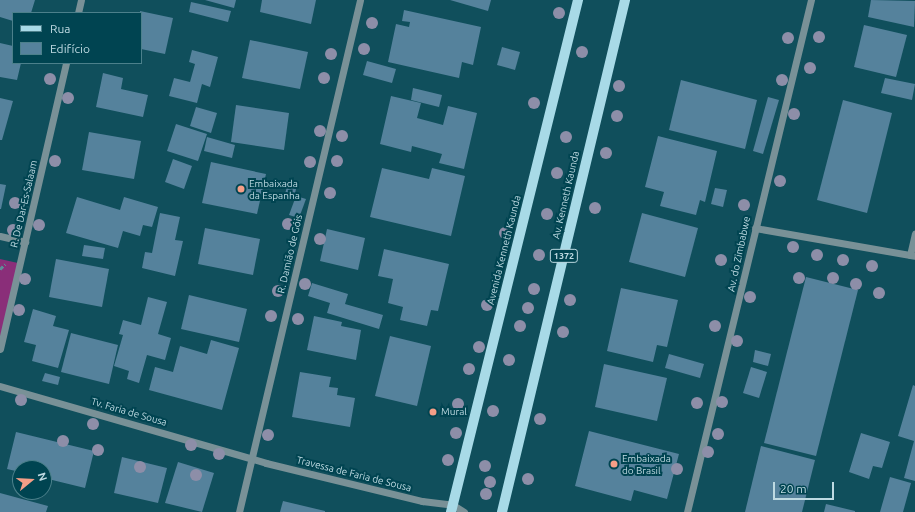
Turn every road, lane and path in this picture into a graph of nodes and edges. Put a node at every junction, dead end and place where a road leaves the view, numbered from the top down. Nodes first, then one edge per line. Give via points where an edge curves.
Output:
1 (81, 0) edge
2 (360, 0) edge
3 (578, 0) edge
4 (625, 0) edge
5 (811, 0) edge
6 (78, 12) edge
7 (66, 64) edge
8 (755, 228) junction
9 (915, 234) edge
10 (0, 236) edge
11 (25, 242) junction
12 (912, 256) edge
13 (0, 349) edge
14 (0, 386) edge
15 (252, 458) junction
16 (452, 509) edge
17 (239, 512) edge
18 (464, 512) edge
19 (502, 512) edge
20 (687, 512) edge

1 - 6 street
2 - 15 street, R. Damião de Góis
3 - 16 main road, Avenida Kenneth Kaunda
4 - 19 main road, Av. Kenneth Kaunda / 1372
5 - 8 street, Av. do Zimbabwe
7 - 11 street, R. De Dar-Es-Salaam
8 - 12 street
8 - 20 street, Av. do Zimbabwe
9 - 12 street
10 - 11 street
11 - 13 street, R. De Dar-Es-Salaam
14 - 15 street, Tv. Faria de Sousa
15 - 16 street, Travessa de Faria de Sousa
15 - 17 street, R. Damião de Góis
16 - 18 street

